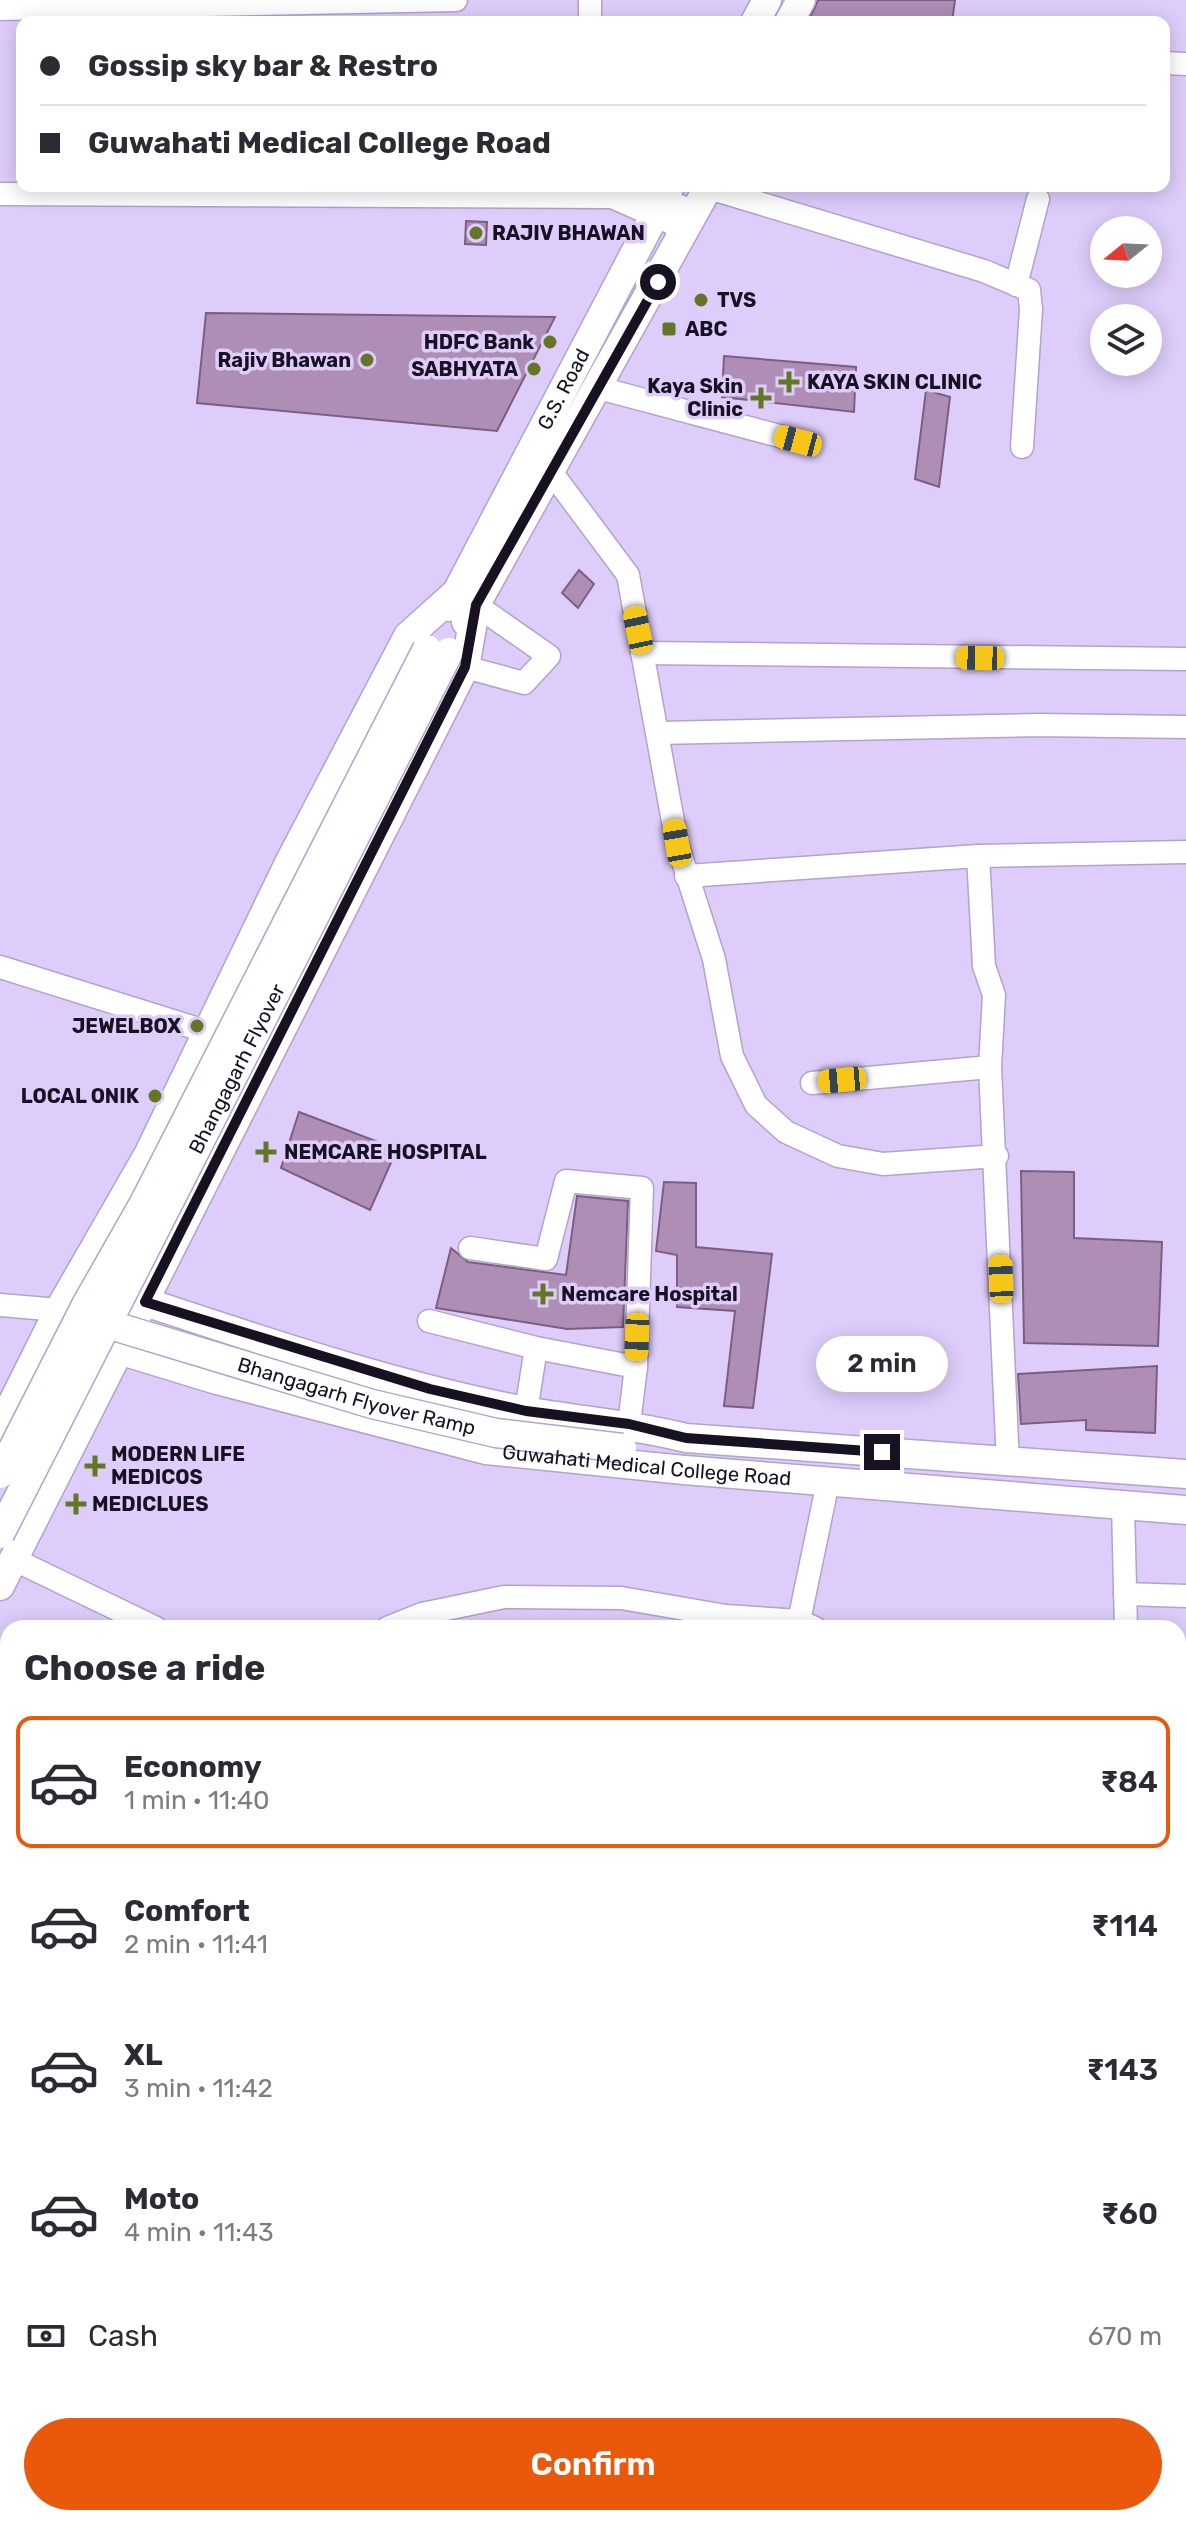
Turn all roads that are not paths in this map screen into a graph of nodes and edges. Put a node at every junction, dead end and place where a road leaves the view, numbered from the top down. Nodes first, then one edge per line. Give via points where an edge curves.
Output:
1 (456, 0) edge
2 (0, 9) edge
3 (706, 192) edge
4 (725, 192) edge
5 (0, 194) edge
6 (1038, 199) dead end
7 (663, 200) edge
8 (691, 222) junction
9 (1016, 285) junction
10 (599, 388) junction
11 (798, 441) dead end
12 (1022, 447) dead end
13 (552, 473) junction
14 (466, 599) junction
15 (642, 653) junction
16 (447, 656) junction
17 (1186, 659) edge
18 (1186, 727) edge
19 (658, 733) junction
20 (1186, 852) edge
21 (978, 856) junction
22 (686, 876) junction
23 (0, 967) edge
24 (208, 1032) junction
25 (990, 1067) junction
26 (812, 1083) dead end
27 (997, 1156) junction
28 (106, 1226) junction
29 (470, 1248) dead end
30 (168, 1253) junction
31 (145, 1302) junction
32 (0, 1305) edge
33 (59, 1310) junction
34 (429, 1321) dead end
35 (107, 1324) junction
36 (536, 1348) junction
37 (119, 1350) junction
38 (636, 1367) junction
39 (526, 1411) junction
40 (0, 1428) edge
41 (625, 1436) junction
42 (686, 1438) junction
43 (659, 1452) junction
44 (1008, 1464) junction
45 (0, 1467) edge
46 (684, 1470) junction
47 (0, 1474) edge
48 (1186, 1474) edge
49 (828, 1482) junction
50 (0, 1487) edge
51 (46, 1490) junction
52 (1123, 1505) junction
53 (1186, 1510) edge
54 (6, 1546) edge
55 (0, 1586) edge
56 (1125, 1594) junction
57 (1186, 1596) edge
58 (141, 1620) edge
59 (427, 1620) edge
60 (757, 1620) edge
61 (804, 1620) edge
62 (1126, 1620) edge

1 - 2 street
3 - 8 main road
4 - 9 street
5 - 7 street
6 - 9 street
7 - 8 street
7 - 14 main road, G.S. Road
8 - 10 main road
9 - 12 street via 1029,290 1031,309
10 - 11 street
10 - 13 main road
13 - 14 main road
13 - 15 street via 628,575
14 - 16 main road, Bhangagarh Flyover
14 - 16 street via 549,656 524,683
14 - 24 main road via 408,636
15 - 17 street
15 - 19 street
16 - 30 main road
16 - 35 main road, Bhangagarh Flyover, bridge
16 - 47 main road, Bhangagarh Flyover, bridge via 86,1305
18 - 19 street
19 - 22 street
20 - 21 street
21 - 22 street
21 - 25 street via 984,966 994,995
22 - 27 street via 714,959 732,1056 756,1105 786,1132 838,1156 883,1164
23 - 24 street
24 - 28 main road via 148,1155
25 - 26 street
25 - 27 street
27 - 44 street
28 - 30 main road
28 - 33 main road
29 - 38 street via 546,1259 566,1181 642,1188
30 - 31 main road
31 - 37 main road
31 - 39 main road, Guwahati Medical College Road via 430,1389
32 - 33 street
33 - 40 main road
34 - 36 street
35 - 41 main road, Bhangagarh Flyover Ramp, bridge via 387,1407 496,1433
35 - 54 main road, Bhangagarh Flyover, bridge
36 - 38 street
36 - 39 street
37 - 46 main road, Guwahati Medical College Road via 486,1450
37 - 51 main road
38 - 41 street
39 - 41 main road, Guwahati Medical College Road
41 - 42 main road, Guwahati Medical College Road
41 - 43 main road, Bhangagarh Flyover Ramp
42 - 43 main road
42 - 44 main road, Guwahati Medical College Road
43 - 46 main road, Bhangagarh Flyover Ramp
44 - 48 main road, Guwahati Medical College Road
45 - 51 main road
46 - 49 main road, Guwahati Medical College Road
49 - 52 main road, Guwahati Medical College Road
49 - 61 street
50 - 51 main road
51 - 54 main road
52 - 53 main road, Guwahati Medical College Road
52 - 56 street
54 - 55 main road
54 - 58 street
56 - 57 street
56 - 62 street
59 - 60 street via 504,1597 621,1598

